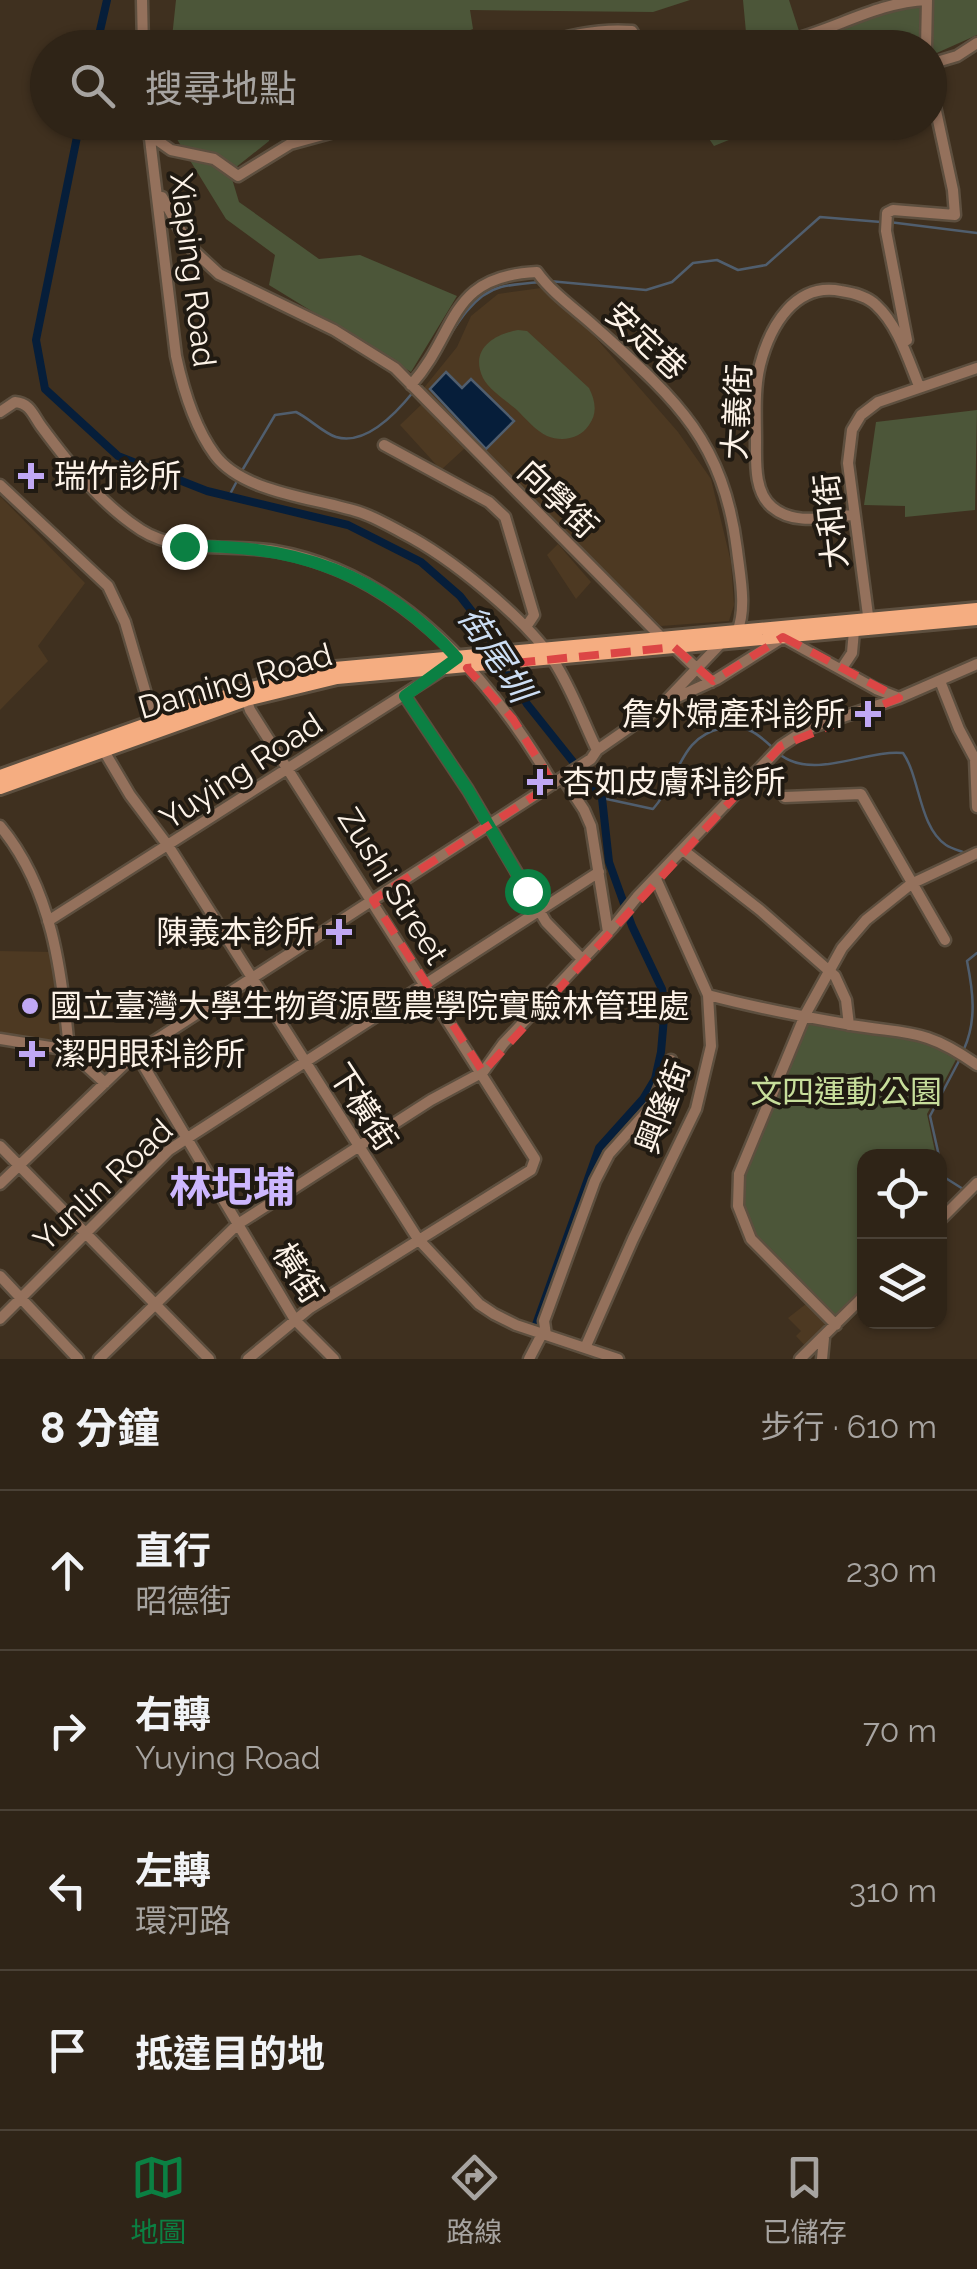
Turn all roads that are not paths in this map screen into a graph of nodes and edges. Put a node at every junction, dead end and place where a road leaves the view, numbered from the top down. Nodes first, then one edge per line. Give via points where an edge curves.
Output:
1 (142, 0) edge
2 (143, 30) edge
3 (823, 30) edge
4 (926, 30) edge
5 (977, 44) edge
6 (947, 59) edge
7 (151, 140) edge
8 (161, 140) edge
9 (304, 140) edge
10 (943, 140) edge
11 (159, 192) junction
12 (902, 343) junction
13 (977, 368) edge
14 (918, 386) junction
15 (416, 390) junction
16 (0, 412) edge
17 (384, 445) dead end
18 (0, 485) edge
19 (853, 515) junction
20 (977, 608) edge
21 (977, 619) edge
22 (869, 625) junction
23 (526, 627) junction
24 (854, 631) junction
25 (739, 632) junction
26 (783, 633) junction
27 (668, 643) junction
28 (720, 643) junction
29 (539, 655) junction
30 (462, 663) junction
31 (977, 664) edge
32 (698, 668) junction
33 (842, 668) junction
34 (443, 670) junction
35 (940, 681) junction
36 (711, 682) junction
37 (245, 695) junction
38 (405, 696) junction
39 (899, 698) junction
40 (662, 705) junction
41 (155, 726) junction
42 (100, 745) junction
43 (594, 755) junction
44 (976, 766) edge
45 (289, 770) junction
46 (0, 776) edge
47 (558, 781) junction
48 (0, 788) edge
49 (785, 797) dead end
50 (977, 807) edge
51 (489, 825) junction
52 (0, 826) edge
53 (169, 847) junction
54 (683, 850) junction
55 (976, 853) edge
56 (599, 872) junction
57 (656, 878) junction
58 (911, 884) junction
59 (374, 900) junction
60 (539, 909) junction
61 (48, 921) junction
62 (612, 928) junction
63 (945, 940) dead end
64 (582, 959) junction
65 (828, 971) junction
66 (252, 978) junction
67 (425, 984) junction
68 (708, 995) junction
69 (805, 1015) junction
70 (849, 1025) junction
71 (0, 1039) edge
72 (68, 1050) junction
73 (136, 1053) junction
74 (671, 1060) dead end
75 (304, 1063) junction
76 (977, 1065) edge
77 (483, 1072) junction
78 (105, 1083) junction
79 (188, 1138) junction
80 (0, 1146) edge
81 (359, 1146) junction
82 (19, 1166) junction
83 (0, 1184) edge
84 (971, 1189) edge
85 (947, 1213) edge
86 (238, 1224) junction
87 (86, 1232) junction
88 (418, 1239) junction
89 (0, 1276) edge
90 (22, 1298) junction
91 (155, 1303) junction
92 (857, 1303) edge
93 (0, 1319) edge
94 (296, 1320) junction
95 (836, 1325) junction
96 (544, 1334) junction
97 (824, 1338) junction
98 (585, 1348) junction
99 (78, 1359) edge
100 (99, 1359) edge
101 (209, 1359) edge
102 (248, 1359) edge
103 (334, 1359) edge
104 (529, 1359) edge
105 (618, 1359) edge
106 (800, 1359) edge
107 (822, 1359) edge

1 - 2 street
3 - 4 street via 872,10 927,0
5 - 6 street
7 - 11 street, Xiaping Road
8 - 9 street via 238,176
10 - 12 street via 955,216 887,212 908,340
11 - 15 street, 向學街 via 190,247 219,274 334,330
11 - 23 street, Xiaping Road via 180,374 215,455 266,488 364,514 406,534
12 - 14 street, 大義街
12 - 19 street, 大義街 via 866,298 821,290 790,304 759,368 756,468 767,501 801,519
13 - 14 street, 大和街
14 - 19 street, 大和街 via 873,404 855,425 848,463
15 - 25 street, 安定巷 via 468,295 490,280 537,272 650,374 716,464 736,540
15 - 27 street, 向學街
16 - 30 street via 15,402 28,406 72,467 154,538 250,547 342,570 397,603
17 - 23 street via 505,517 534,614
18 - 41 street via 108,586
19 - 22 street, 大和街
20 - 22 main road
21 - 22 main road
22 - 24 main road
22 - 26 main road
23 - 29 street
24 - 26 main road
24 - 33 street
25 - 26 main road
25 - 27 main road
25 - 28 street
26 - 28 main road
26 - 33 street
26 - 36 street
27 - 28 main road
27 - 29 main road
27 - 32 street, 向學街
28 - 32 street
29 - 30 main road, Daming Road
29 - 43 street
30 - 34 main road, Daming Road
30 - 37 main road, Daming Road via 335,668
30 - 47 street
31 - 35 street
32 - 36 street, 向學街
32 - 40 street
33 - 39 street
34 - 37 main road, Daming Road via 338,678
34 - 38 street, Yuying Road
35 - 39 street
35 - 44 street
36 - 40 street
37 - 41 main road, Daming Road
37 - 45 street, Zushi Street
38 - 45 street, Yuying Road
38 - 51 street
39 - 54 street via 808,728 781,746
40 - 43 street
41 - 42 main road, Daming Road
42 - 46 main road, Daming Road
42 - 48 main road, Daming Road
42 - 53 street, 下橫街
43 - 47 street
44 - 50 street
45 - 53 street, Yuying Road
45 - 59 street, Zushi Street
47 - 51 street
47 - 56 street via 584,810
49 - 58 street via 861,794
51 - 59 street
51 - 60 street
52 - 61 street via 31,874
53 - 61 street, Yuying Road
53 - 66 street, 下橫街
54 - 57 street
54 - 65 street
55 - 58 street
56 - 60 street, Yunlin Road
56 - 62 street
57 - 62 street
57 - 68 street, 興隆街
58 - 63 street
58 - 65 street via 866,920
59 - 66 street
59 - 67 street, Zushi Street
60 - 64 street
60 - 67 street, Yunlin Road
61 - 72 street
62 - 64 street
64 - 77 street
65 - 69 street
65 - 70 street via 841,984
66 - 73 street
66 - 75 street, 下橫街
67 - 75 street, Yunlin Road
67 - 77 street, Zushi Street
68 - 69 street
68 - 98 street, 興隆街 via 711,1046 696,1110
69 - 70 street
69 - 95 street via 739,1174 738,1206 754,1242
70 - 76 street via 921,1034
71 - 72 street
72 - 73 street
72 - 78 street
73 - 78 street
73 - 79 street, 橫街
74 - 96 street via 652,1106 609,1154 595,1181
75 - 79 street, Yunlin Road
75 - 81 street, 下橫街
77 - 81 street
77 - 88 street, Zushi Street via 535,1159 531,1170
78 - 82 street
79 - 86 street, 橫街
79 - 87 street, Yunlin Road
80 - 82 street
81 - 86 street
81 - 88 street, 下橫街
82 - 83 street
82 - 87 street
84 - 85 street
86 - 91 street
86 - 94 street, 橫街
87 - 90 street, Yunlin Road
87 - 91 street
88 - 94 street
88 - 96 street, 下橫街 via 479,1304
89 - 90 street
90 - 93 street, Yunlin Road
90 - 99 street
91 - 100 street
91 - 101 street
92 - 95 street
94 - 102 street
94 - 103 street, 橫街
95 - 97 street
96 - 98 street, 下橫街
96 - 104 street
97 - 106 street
97 - 107 street
98 - 105 street, 下橫街

